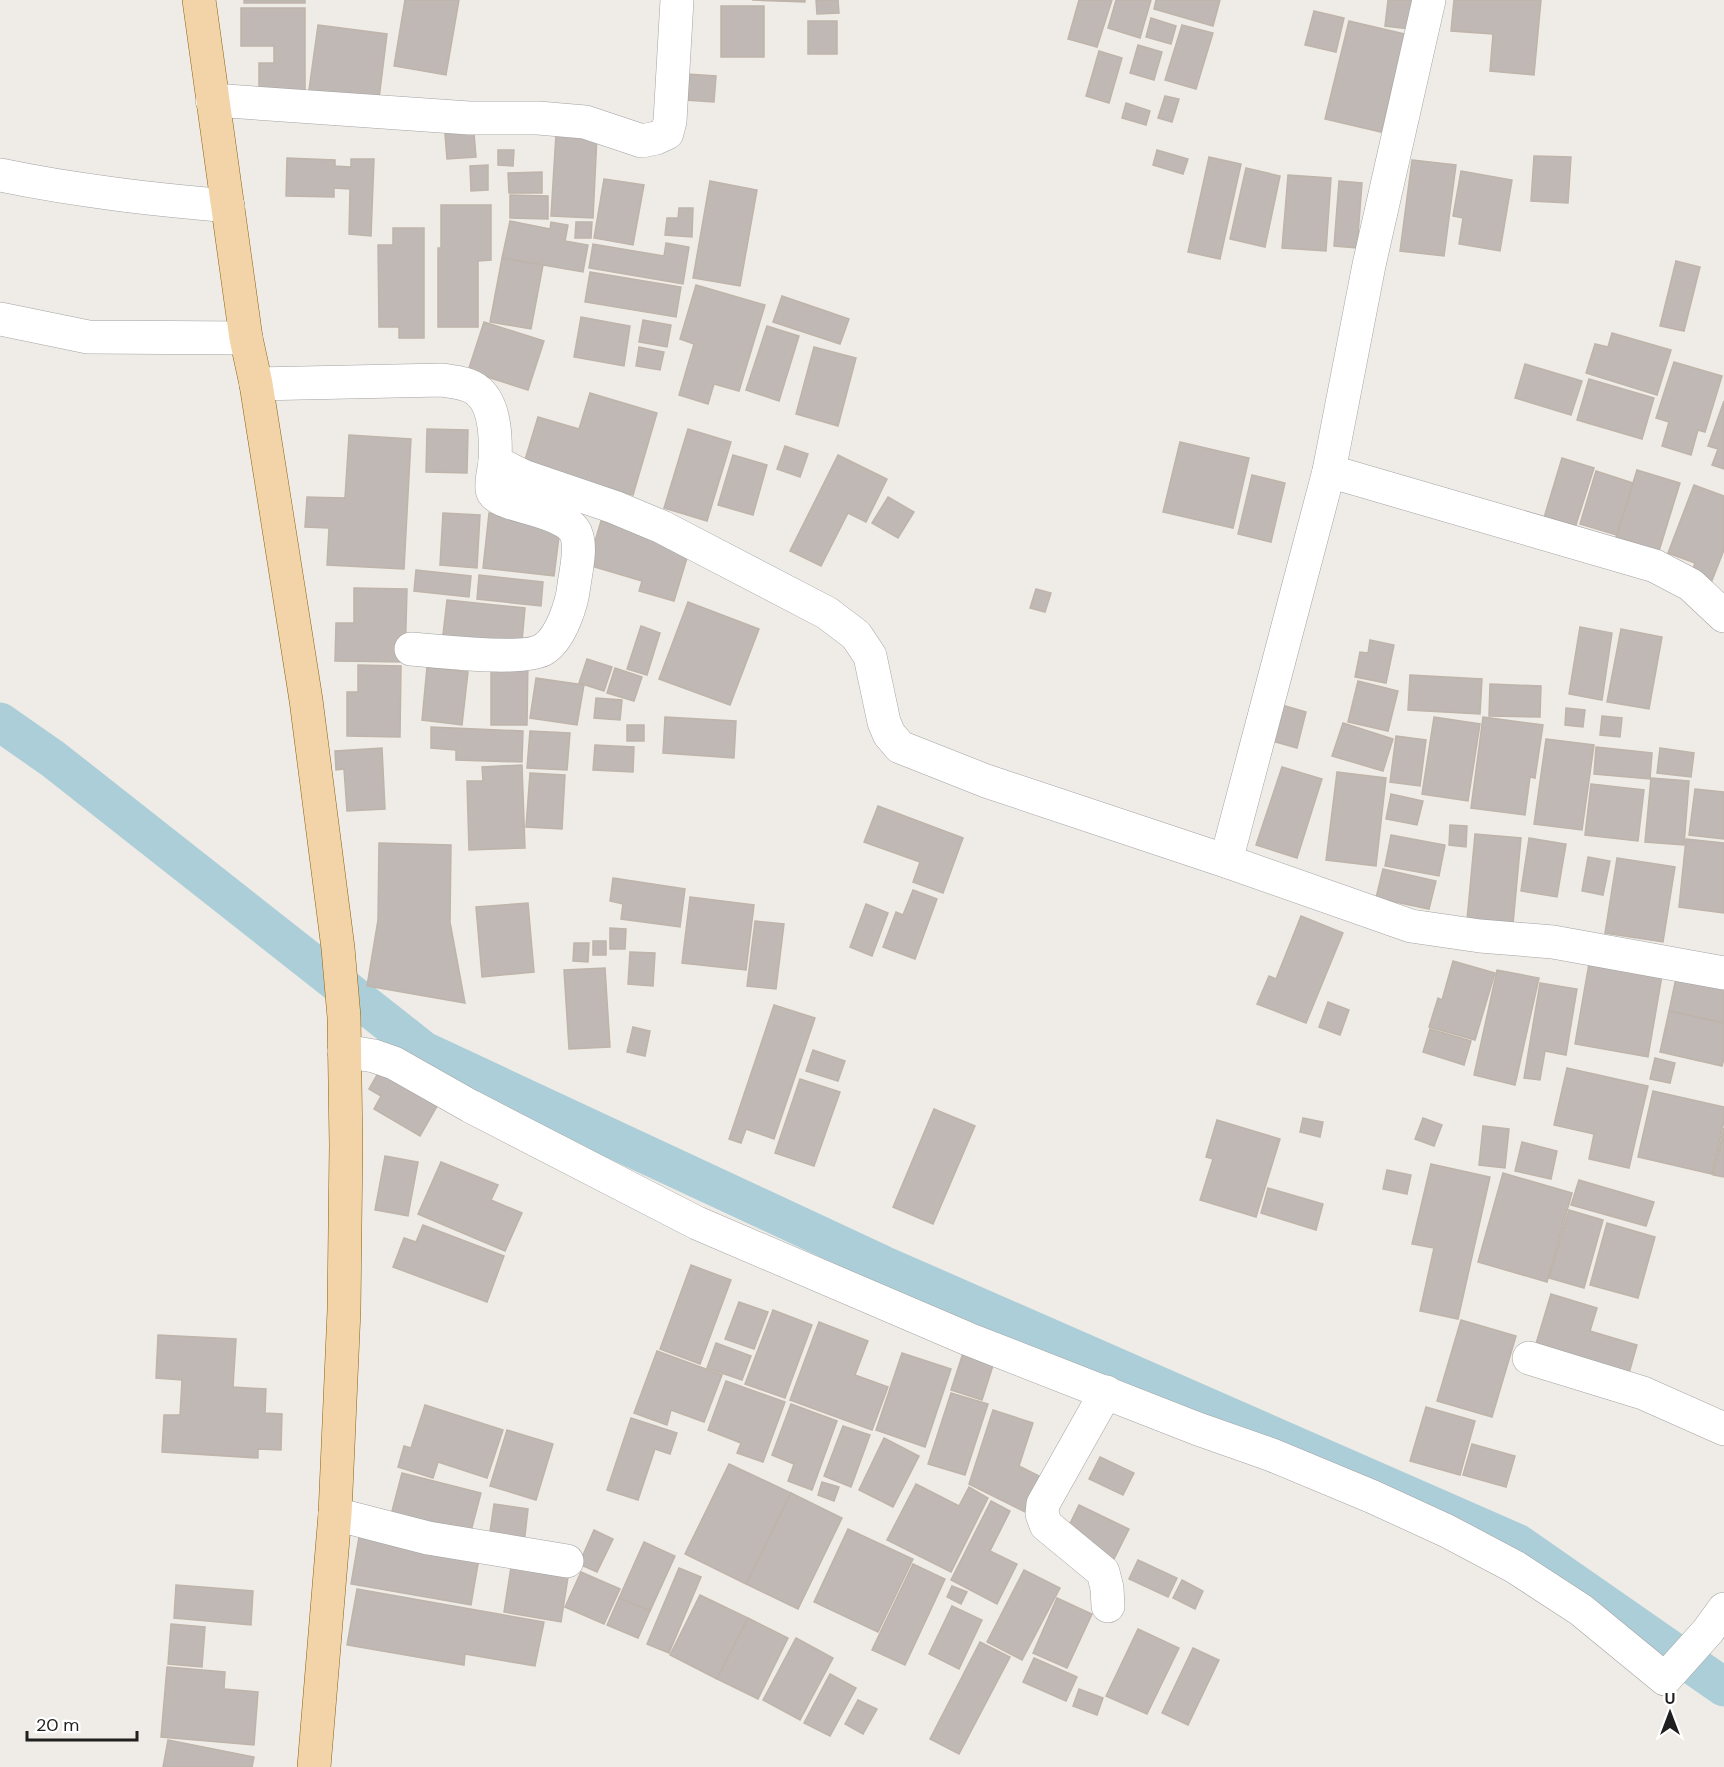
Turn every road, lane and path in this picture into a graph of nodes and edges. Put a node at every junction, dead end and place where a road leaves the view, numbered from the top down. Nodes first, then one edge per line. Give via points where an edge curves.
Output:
1 (199, 0) edge
2 (677, 0) edge
3 (1429, 0) edge
4 (212, 100) junction
5 (0, 175) edge
6 (228, 206) junction
7 (0, 319) edge
8 (246, 338) junction
9 (256, 384) junction
10 (495, 462) junction
11 (1329, 471) junction
12 (1724, 616) edge
13 (411, 649) dead end
14 (1226, 861) junction
15 (1724, 973) edge
16 (344, 1051) junction
17 (1529, 1358) dead end
18 (1106, 1392) junction
19 (1724, 1429) edge
20 (334, 1514) junction
21 (567, 1561) dead end
22 (1108, 1606) dead end
23 (1724, 1610) edge
24 (314, 1767) edge

1 - 4 main road
2 - 4 street via 670,121 667,133 649,140 585,122
3 - 11 street
4 - 6 main road
5 - 6 street via 56,187
6 - 8 main road
7 - 8 street via 88,337
8 - 9 main road
9 - 10 street via 442,380 462,383 478,390 487,404 496,442
9 - 16 main road via 306,700 338,948
10 - 13 street via 491,490 494,497 564,520 576,532 579,553 572,601 554,640 542,651 518,656
10 - 14 street via 662,527 826,613 856,635 870,656 884,722 900,747 986,781
11 - 12 street via 1655,566 1691,585
11 - 14 street
14 - 15 street via 1411,926 1553,942
16 - 18 street via 394,1063 697,1223 968,1339
16 - 20 main road via 344,1310
17 - 19 street via 1643,1393
18 - 22 street via 1043,1504 1042,1514 1046,1525 1103,1572
18 - 23 street via 1272,1455 1447,1531 1515,1567 1581,1610 1665,1679
20 - 21 street via 428,1538
20 - 24 main road

